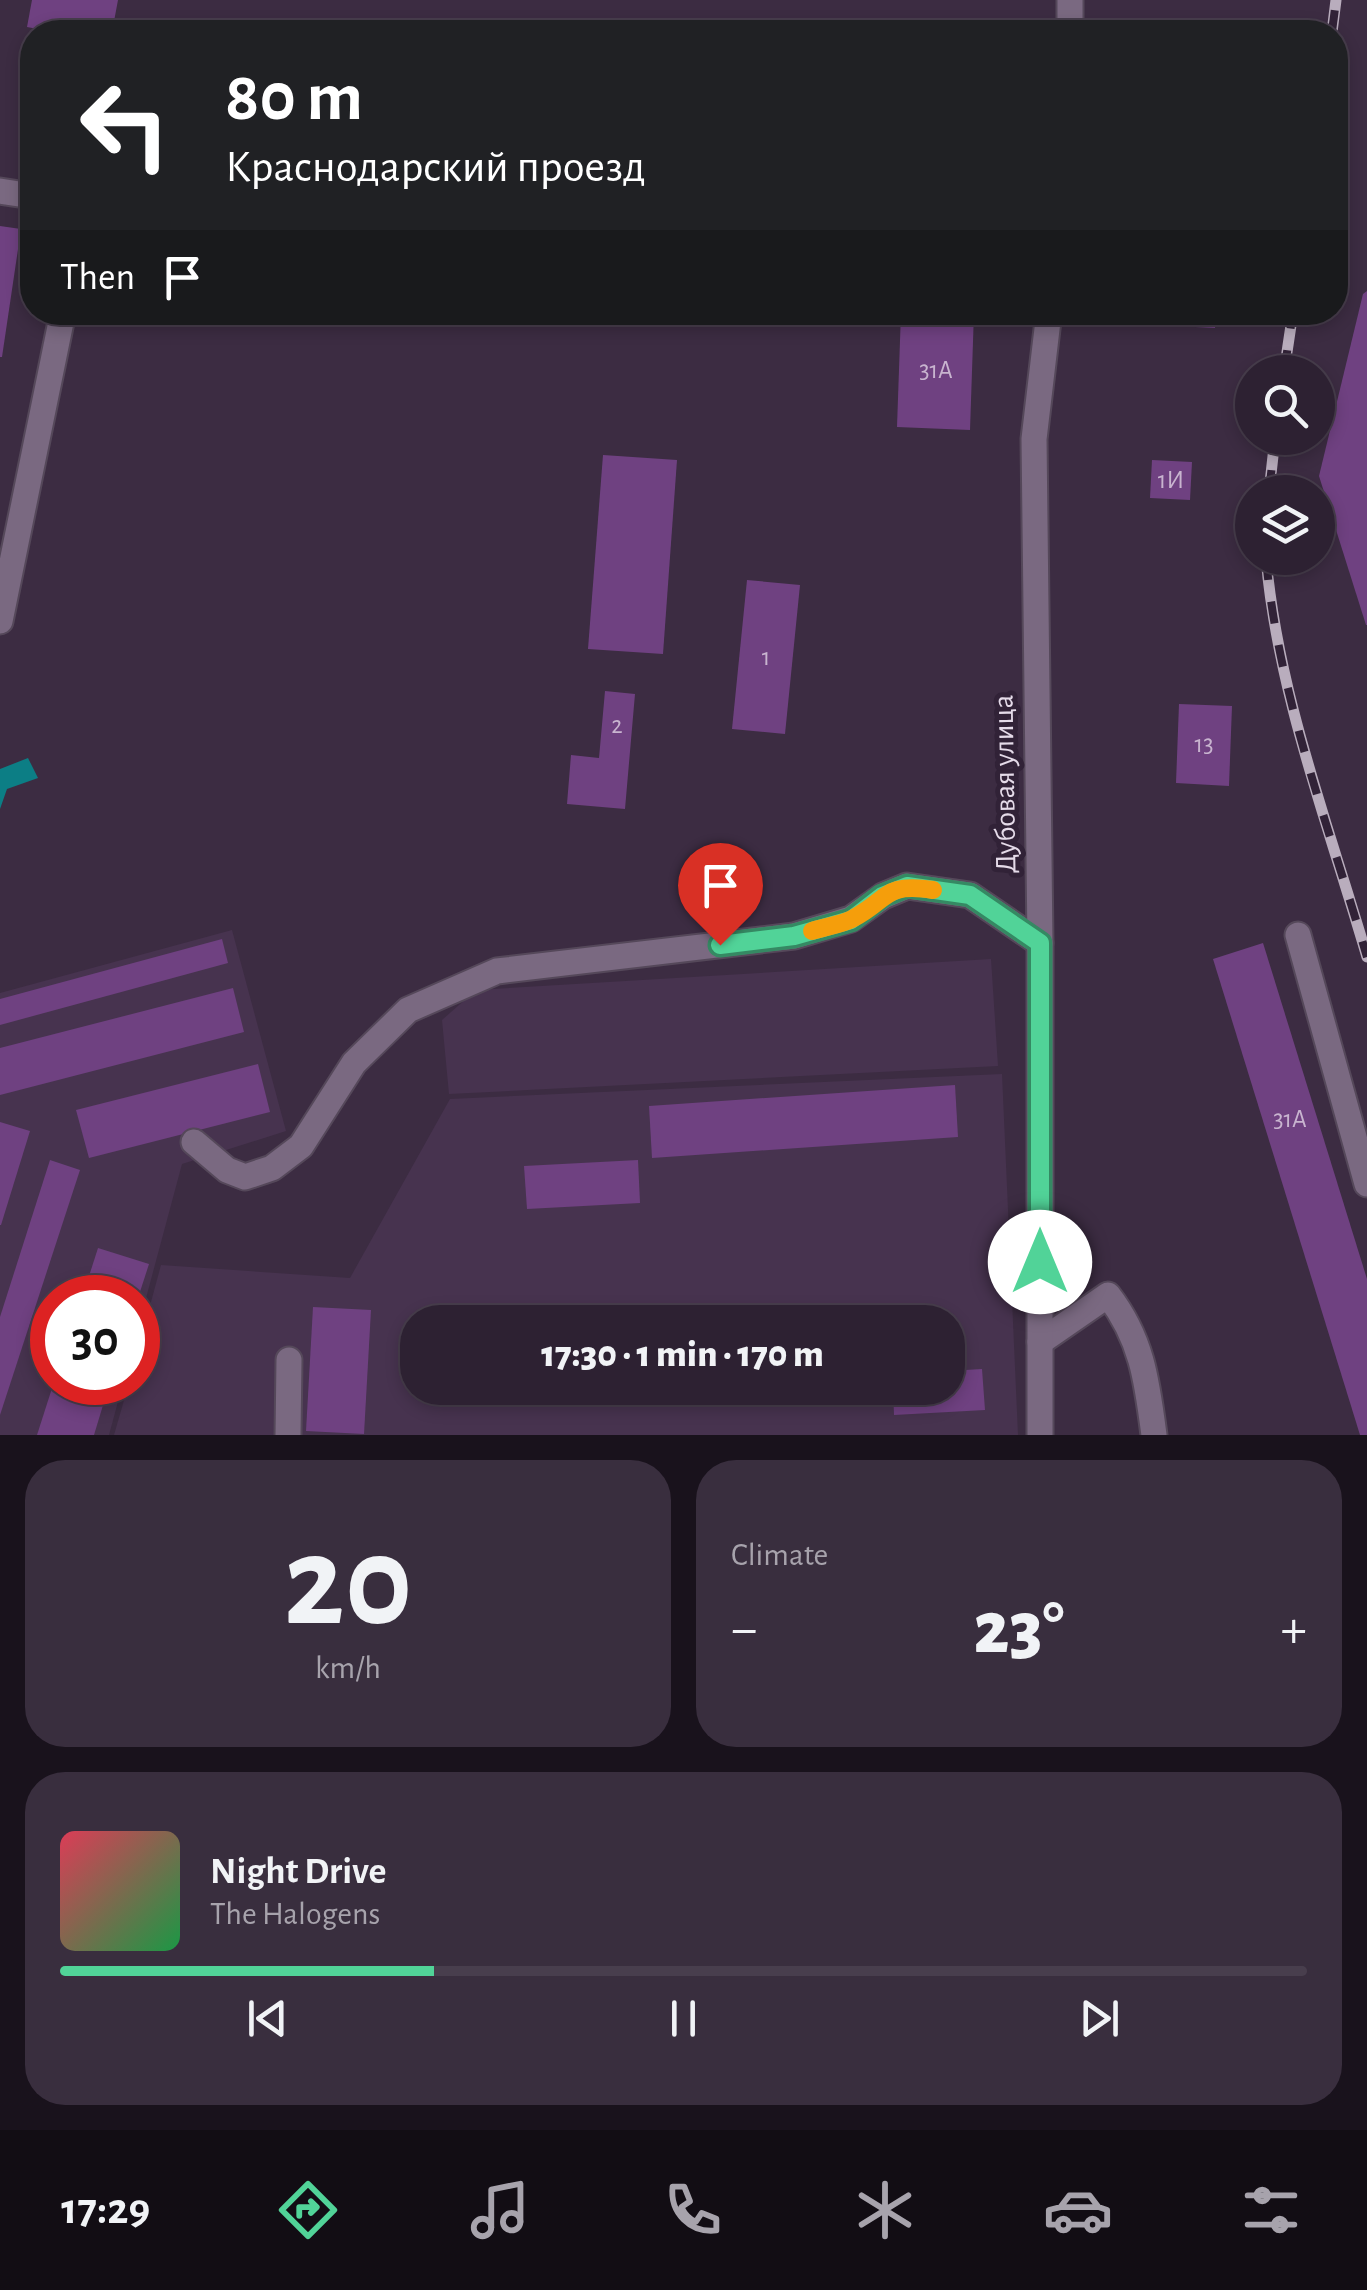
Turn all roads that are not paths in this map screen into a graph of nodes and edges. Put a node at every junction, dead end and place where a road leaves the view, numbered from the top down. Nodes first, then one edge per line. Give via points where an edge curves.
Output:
1 (60, 325) edge
2 (1047, 325) edge
3 (0, 621) edge
4 (1298, 935) dead end
5 (1040, 943) junction
6 (194, 1142) dead end
7 (1367, 1184) edge
8 (1040, 1342) junction
9 (288, 1360) dead end
10 (288, 1435) edge
11 (1040, 1435) edge
12 (1154, 1435) edge

1 - 3 street
2 - 5 street, Дубовая улица via 1034,439
4 - 7 street
5 - 6 street via 970,895 907,886 851,920 794,936 496,972 408,1010 354,1063 301,1146 272,1168 245,1177
5 - 8 street, Дубовая улица
8 - 11 street, Дубовая улица
8 - 12 street via 1108,1295 1141,1357
9 - 10 street

